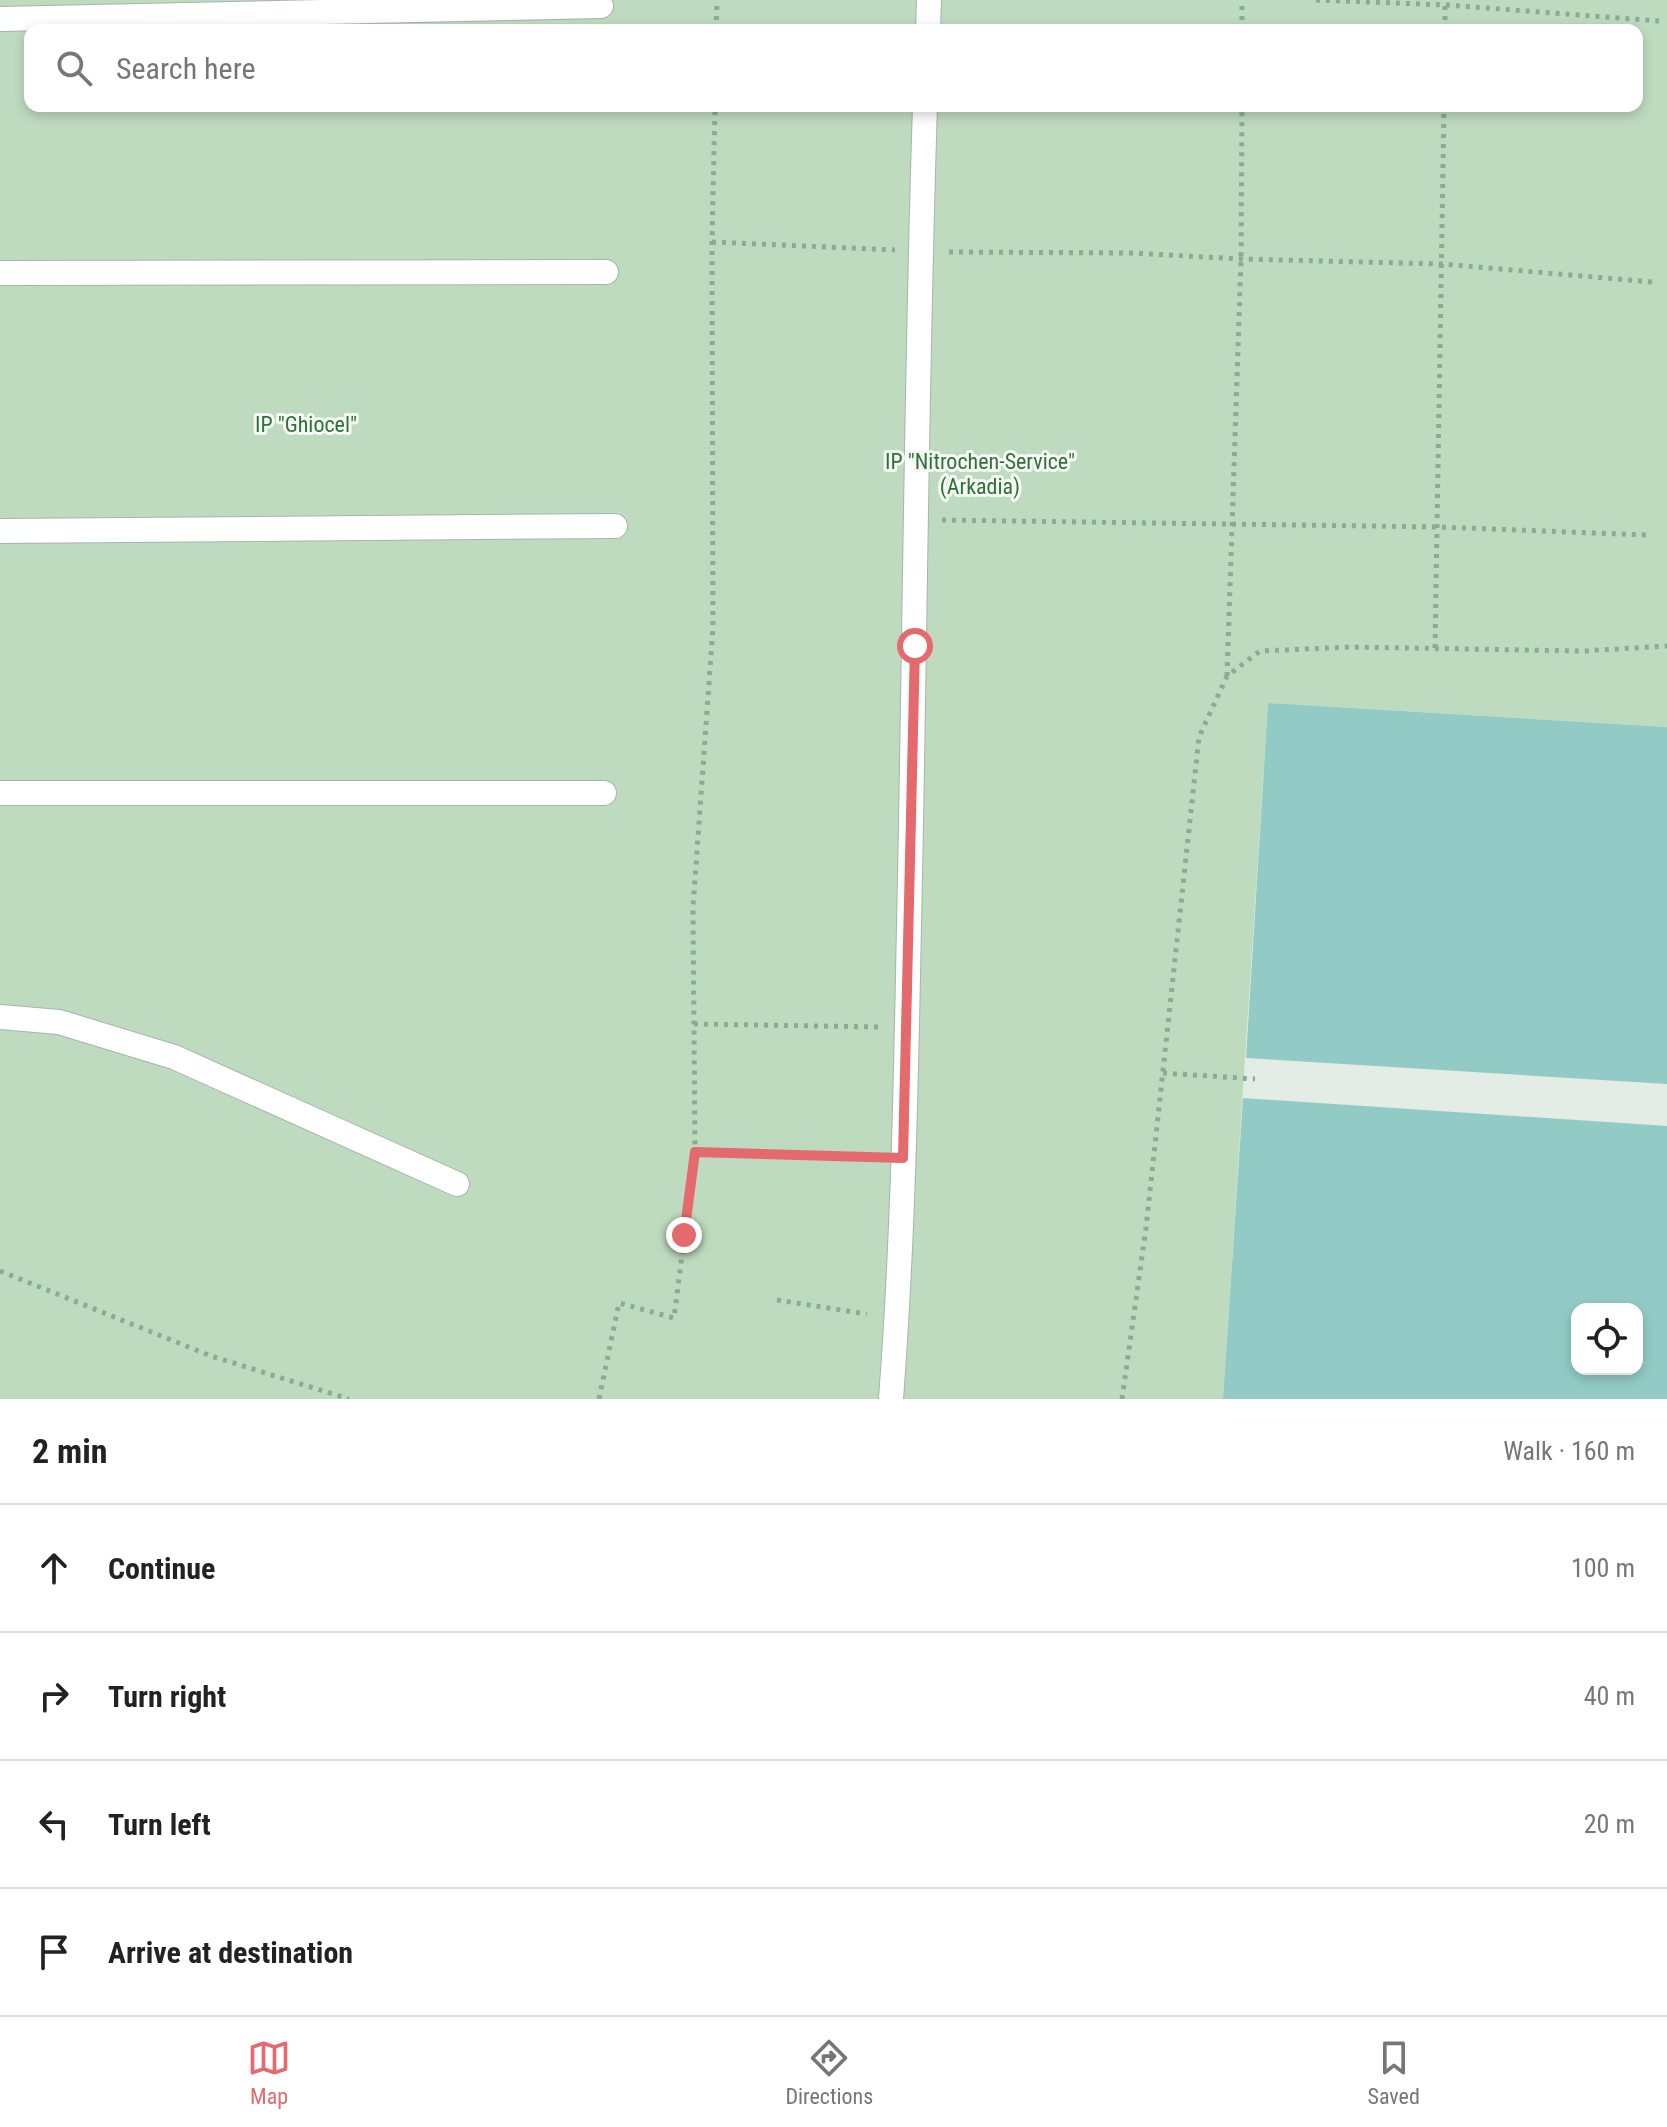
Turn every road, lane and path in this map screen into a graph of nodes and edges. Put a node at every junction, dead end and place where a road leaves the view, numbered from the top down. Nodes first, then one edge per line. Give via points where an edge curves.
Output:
1 (717, 0) edge
2 (929, 0) edge
3 (1242, 0) edge
4 (1316, 0) edge
5 (1446, 3) edge
6 (601, 6) dead end
7 (0, 19) edge
8 (1659, 21) dead end
9 (716, 24) edge
10 (928, 24) edge
11 (1242, 24) edge
12 (1445, 24) edge
13 (715, 112) edge
14 (925, 112) edge
15 (1242, 112) edge
16 (1444, 112) edge
17 (712, 242) junction
18 (920, 252) junction
19 (1241, 259) junction
20 (1442, 264) junction
21 (606, 272) dead end
22 (0, 273) edge
23 (1652, 282) dead end
24 (917, 519) junction
25 (1234, 524) junction
26 (615, 526) dead end
27 (1438, 527) junction
28 (0, 531) edge
29 (1647, 535) dead end
30 (1667, 646) edge
31 (1435, 648) junction
32 (1227, 676) junction
33 (0, 793) edge
34 (604, 793) dead end
35 (0, 1017) edge
36 (694, 1024) junction
37 (907, 1027) junction
38 (1163, 1073) junction
39 (1255, 1079) dead end
40 (695, 1152) junction
41 (903, 1158) junction
42 (457, 1184) dead end
43 (0, 1271) edge
44 (777, 1300) dead end
45 (897, 1318) junction
46 (349, 1399) edge
47 (599, 1399) edge
48 (891, 1399) edge
49 (1122, 1399) edge

1 - 9 path
2 - 10 street
3 - 11 path
4 - 5 path
5 - 8 path
5 - 12 path
6 - 7 street
13 - 17 path
14 - 18 street
15 - 19 path
16 - 20 path
17 - 18 path
17 - 36 path via 713,627 693,907
18 - 19 path
18 - 24 street
19 - 20 path
19 - 25 path
20 - 23 path
20 - 27 path
21 - 22 street
24 - 25 path
24 - 37 street
25 - 27 path
25 - 32 path
26 - 28 street
27 - 29 path
27 - 31 path
30 - 31 path via 1584,651
31 - 32 path via 1260,651
32 - 38 path via 1199,737
33 - 34 street
35 - 42 street via 59,1022 174,1057
36 - 37 path
36 - 40 path
37 - 41 street
38 - 39 path
38 - 49 path
40 - 41 path
40 - 47 path via 674,1318 619,1303
41 - 45 street
43 - 46 path via 211,1356
44 - 45 path
45 - 48 street

